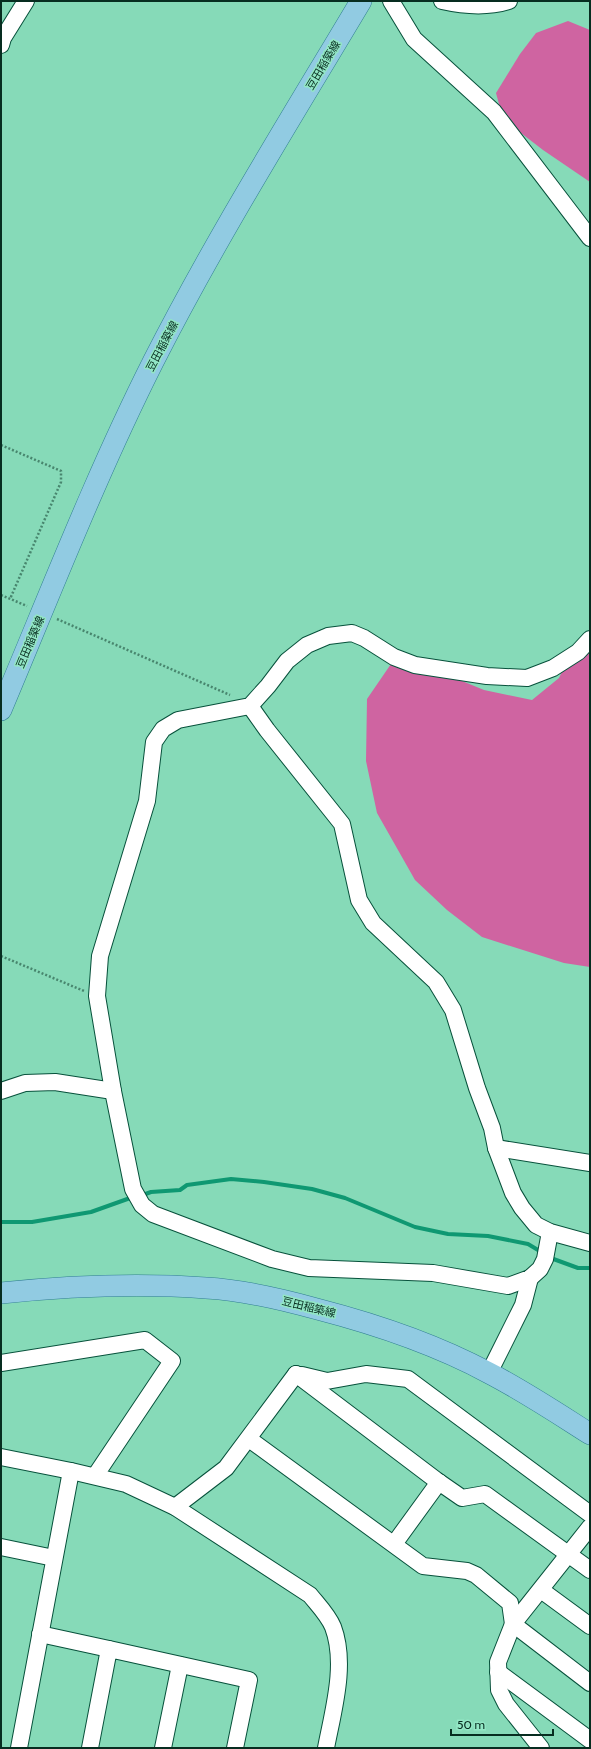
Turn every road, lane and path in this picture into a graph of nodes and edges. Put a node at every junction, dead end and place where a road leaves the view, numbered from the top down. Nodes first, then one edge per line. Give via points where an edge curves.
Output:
1 (26, 1) edge
2 (360, 1) edge
3 (391, 1) edge
4 (442, 1) edge
5 (509, 1) edge
6 (1, 45) edge
7 (590, 238) edge
8 (1, 445) edge
9 (1, 595) edge
10 (10, 599) junction
11 (42, 612) junction
12 (590, 639) edge
13 (250, 706) junction
14 (1, 710) edge
15 (1, 956) edge
16 (97, 996) junction
17 (1, 1090) edge
18 (113, 1090) junction
19 (496, 1148) junction
20 (590, 1163) edge
21 (550, 1232) junction
22 (590, 1243) edge
23 (530, 1278) junction
24 (1, 1293) edge
25 (1, 1363) edge
26 (489, 1373) junction
27 (296, 1374) junction
28 (590, 1434) edge
29 (249, 1439) junction
30 (1, 1457) edge
31 (71, 1470) junction
32 (95, 1476) junction
33 (439, 1482) junction
34 (175, 1507) junction
35 (590, 1514) edge
36 (590, 1527) edge
37 (394, 1544) junction
38 (1, 1547) edge
39 (569, 1555) junction
40 (54, 1558) junction
41 (590, 1570) edge
42 (541, 1590) junction
43 (513, 1624) junction
44 (590, 1626) edge
45 (40, 1634) junction
46 (109, 1649) junction
47 (180, 1665) junction
48 (498, 1672) junction
49 (590, 1683) edge
50 (589, 1736) edge
51 (19, 1748) edge
52 (90, 1748) edge
53 (163, 1748) edge
54 (235, 1748) edge
55 (326, 1748) edge
56 (541, 1748) edge

1 - 6 street
2 - 11 main road, 豆田稲築線 via 218,241 153,362 102,471
3 - 7 street via 414,39 494,112
4 - 5 street via 459,5 494,6
8 - 10 path via 61,471 61,482
9 - 10 path
10 - 11 path
11 - 13 path via 224,692
11 - 14 main road, 豆田稲築線
12 - 13 street via 578,652 553,668 527,678 487,676 414,665 394,657 352,633 328,636 307,645 287,661
13 - 16 street via 178,720 162,730 154,742 147,801 100,956
13 - 19 street via 342,824 359,900 374,923 436,982 453,1010 492,1128
15 - 16 path
16 - 18 street
17 - 18 street via 25,1083 55,1082
18 - 23 street via 133,1189 142,1205 153,1214 272,1259 309,1268 433,1273 508,1286
19 - 20 street
19 - 21 street via 513,1193 522,1208 536,1225
21 - 22 street
21 - 23 street via 545,1259 540,1269
23 - 26 street via 523,1305
24 - 26 main road, 豆田稲築線 via 121,1285 207,1288 266,1297 363,1321
25 - 32 street via 145,1340 172,1360
26 - 28 main road, 豆田稲築線
27 - 29 street
27 - 33 street
27 - 35 street via 327,1381 366,1374 408,1379
29 - 34 street via 226,1468
29 - 37 street
30 - 31 street
31 - 32 street
31 - 40 street
32 - 34 street via 126,1484
33 - 37 street
33 - 39 street via 462,1498 485,1494
34 - 55 street via 310,1596 324,1611 333,1628 339,1667 337,1694
36 - 39 street
37 - 43 street via 423,1566 467,1571 476,1575 510,1603
38 - 40 street
39 - 41 street
39 - 42 street
40 - 45 street
42 - 43 street
42 - 44 street
43 - 48 street via 498,1662
43 - 49 street
45 - 46 street
45 - 51 street
46 - 47 street
46 - 52 street
47 - 53 street
47 - 54 street via 249,1680
48 - 50 street
48 - 56 street via 499,1690

